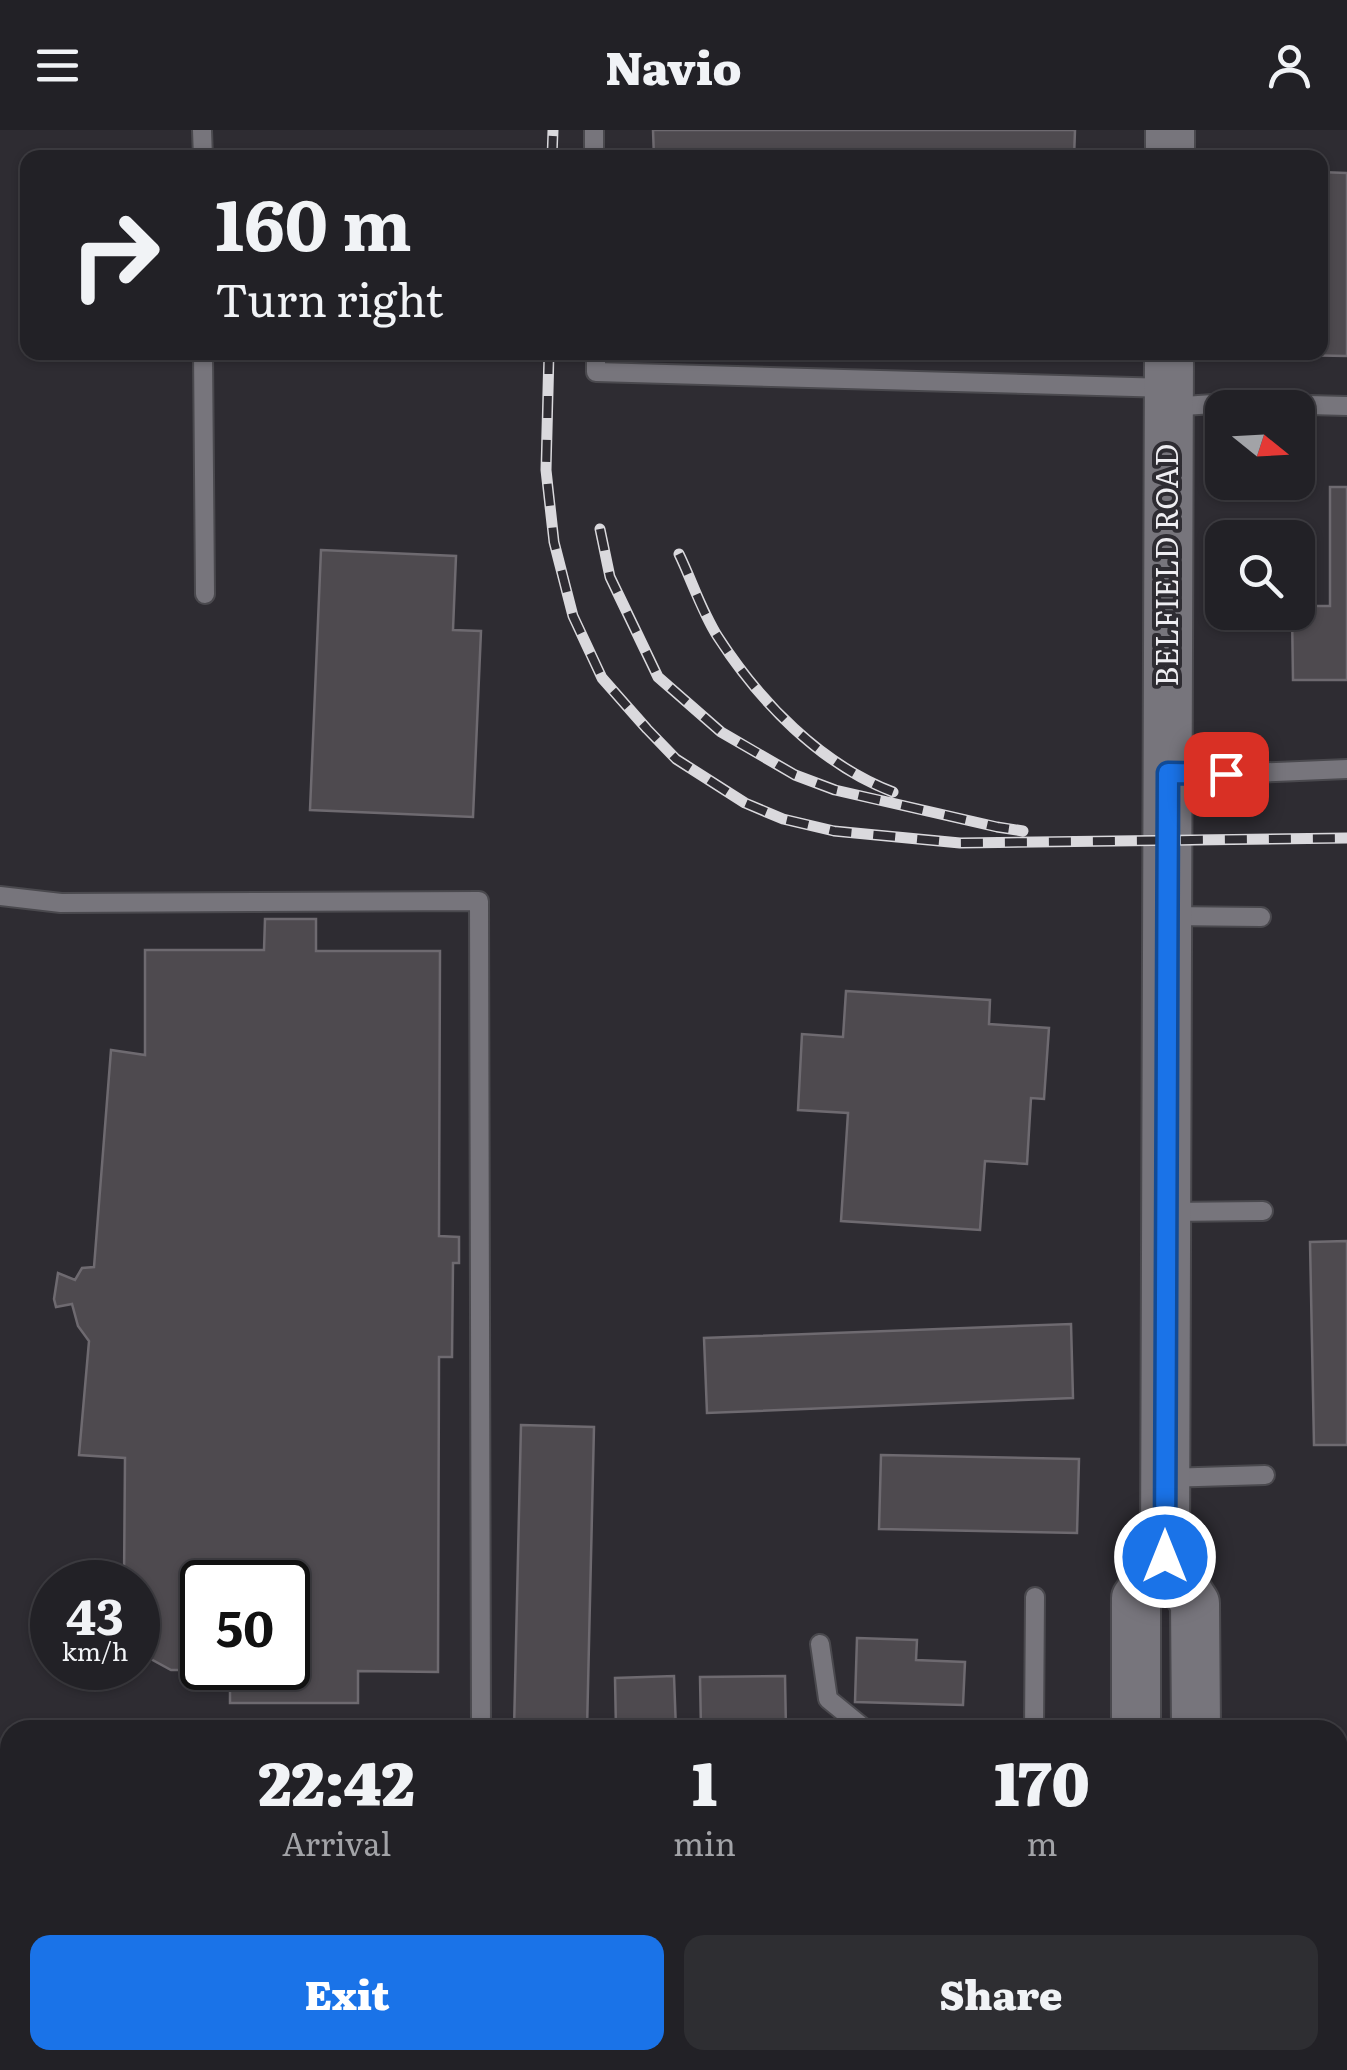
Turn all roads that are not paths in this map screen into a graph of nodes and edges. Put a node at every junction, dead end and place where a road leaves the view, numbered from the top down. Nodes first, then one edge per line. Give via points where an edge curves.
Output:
1 (204, 360) edge
2 (596, 360) edge
3 (1169, 382) edge
4 (1347, 406) edge
5 (204, 594) dead end
6 (1347, 768) edge
7 (1168, 773) junction
8 (0, 896) edge
9 (1167, 916) junction
10 (1261, 916) dead end
11 (1166, 1212) junction
12 (1263, 1212) dead end
13 (1264, 1475) dead end
14 (1165, 1478) junction
15 (1165, 1557) junction
16 (1035, 1597) dead end
17 (820, 1644) dead end
18 (481, 1720) edge
19 (854, 1720) edge
20 (1034, 1720) edge
21 (1136, 1720) edge
22 (1196, 1720) edge

1 - 5 lane
2 - 3 lane via 596,372
3 - 4 lane via 1228,403
3 - 7 main road, BELFIELD ROAD
6 - 7 lane
7 - 9 main road, BELFIELD ROAD
8 - 18 lane via 61,902 479,901
9 - 10 lane
9 - 11 main road, BELFIELD ROAD
11 - 12 lane
11 - 14 main road, BELFIELD ROAD
13 - 14 lane
14 - 15 main road, BELFIELD ROAD
15 - 21 main road via 1136,1598
15 - 22 main road via 1196,1603
16 - 20 lane
17 - 19 lane via 828,1699

